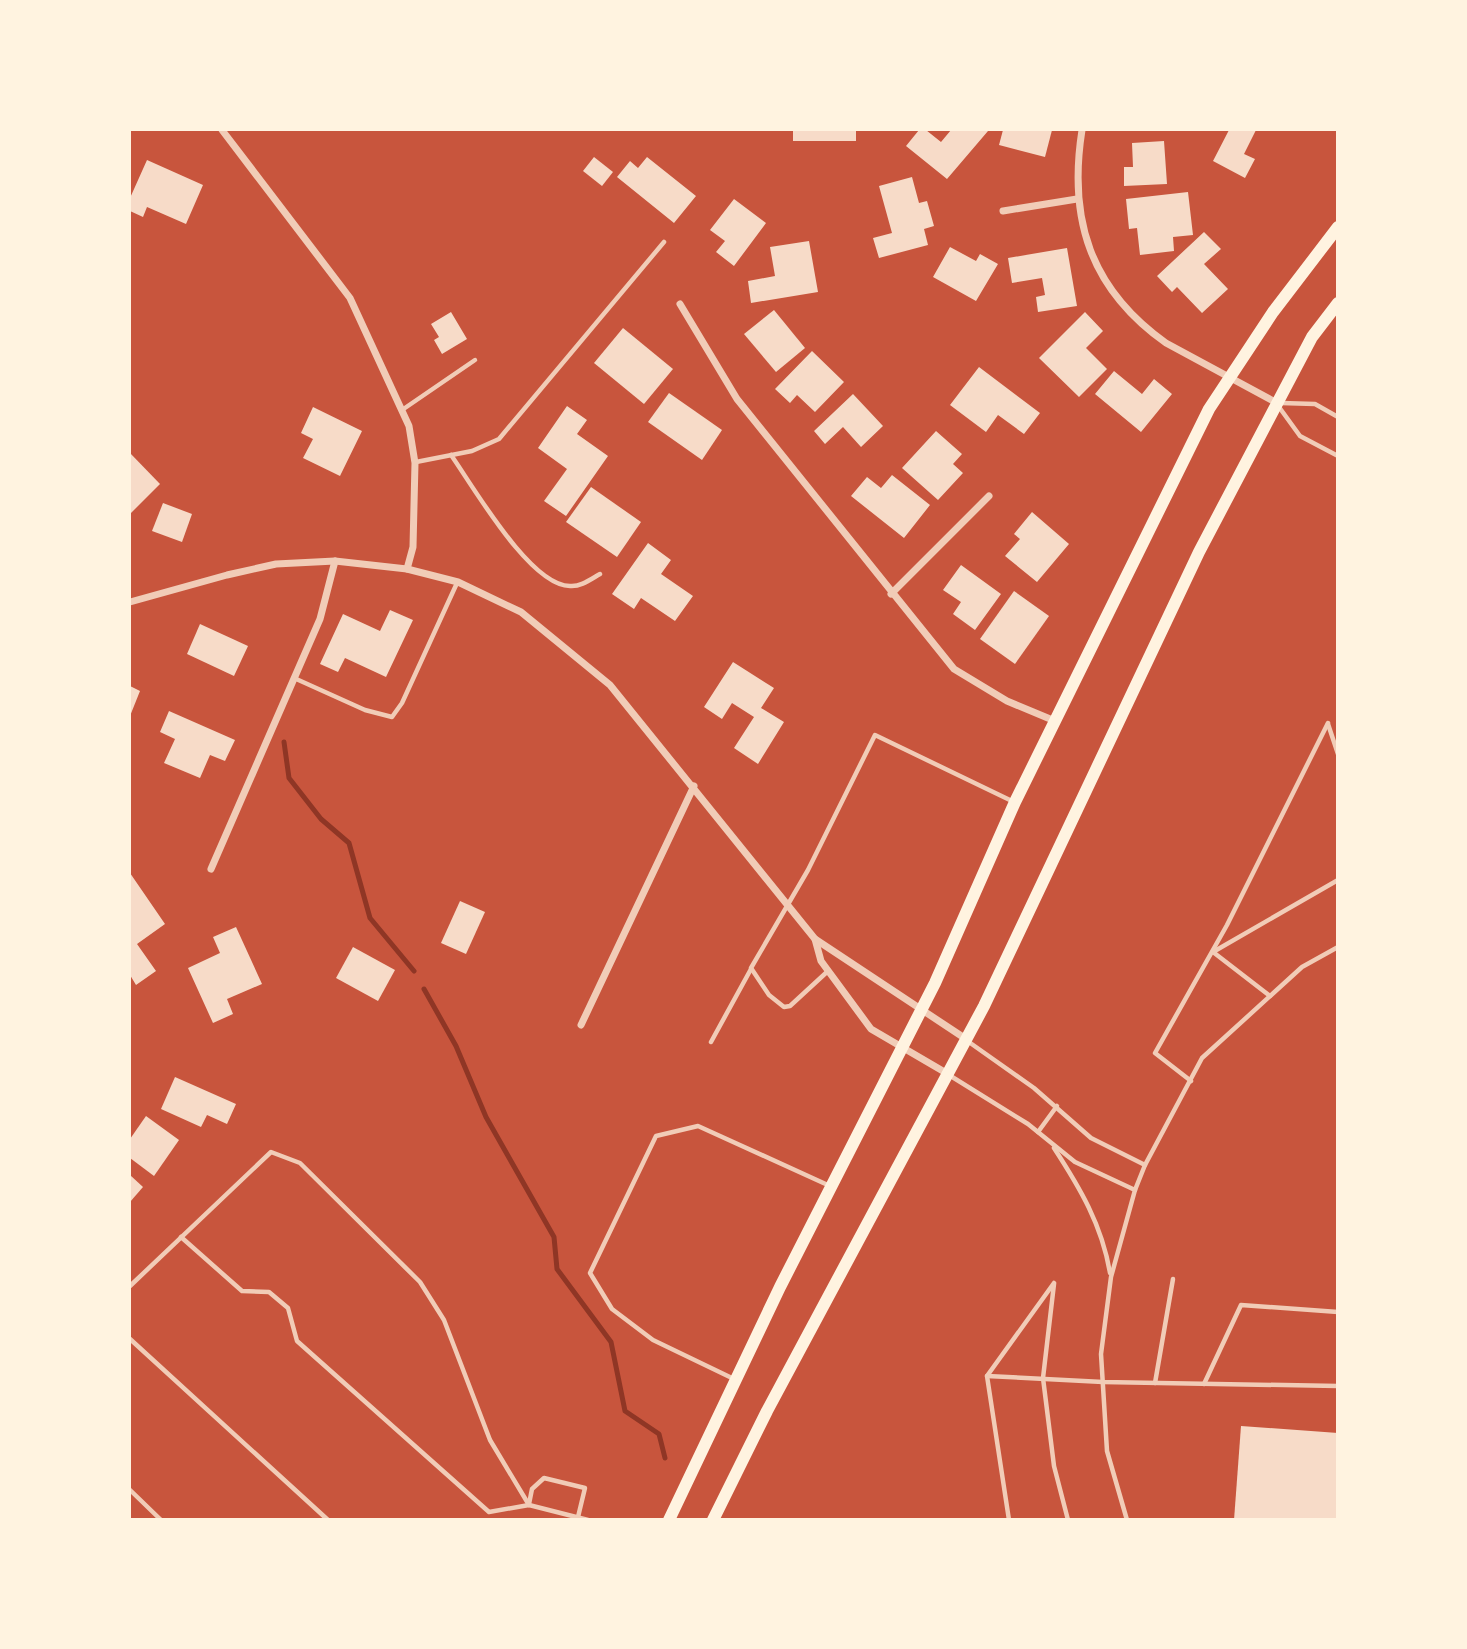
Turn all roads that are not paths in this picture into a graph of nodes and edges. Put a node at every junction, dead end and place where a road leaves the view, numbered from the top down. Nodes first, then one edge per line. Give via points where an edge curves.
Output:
1 (222, 130) edge
2 (1082, 130) edge
3 (1077, 199) junction
4 (1003, 211) dead end
5 (1338, 227) edge
6 (664, 242) dead end
7 (1338, 303) edge
8 (680, 304) dead end
9 (475, 360) dead end
10 (1229, 377) junction
11 (1277, 403) junction
12 (402, 410) junction
13 (1338, 417) edge
14 (451, 455) junction
15 (1338, 456) edge
16 (415, 463) junction
17 (989, 496) dead end
18 (335, 561) junction
19 (407, 569) junction
20 (600, 574) dead end
21 (458, 582) junction
22 (891, 594) junction
23 (130, 602) edge
24 (294, 678) junction
25 (1056, 722) junction
26 (1338, 754) edge
27 (694, 786) junction
28 (1015, 802) junction
29 (211, 869) dead end
30 (1338, 880) edge
31 (788, 906) junction
32 (815, 939) junction
33 (1338, 947) edge
34 (1213, 952) junction
35 (751, 968) junction
36 (828, 971) junction
37 (1270, 996) junction
38 (921, 1007) junction
39 (581, 1025) dead end
40 (966, 1040) junction
41 (711, 1042) dead end
42 (901, 1046) junction
43 (948, 1074) junction
44 (1191, 1081) junction
45 (1057, 1106) junction
46 (1038, 1132) junction
47 (1052, 1144) junction
48 (1145, 1165) junction
49 (830, 1186) junction
50 (1135, 1190) junction
51 (181, 1237) junction
52 (1111, 1277) junction
53 (1172, 1279) dead end
54 (130, 1286) edge
55 (1338, 1312) edge
56 (130, 1339) edge
57 (987, 1376) junction
58 (1043, 1378) junction
59 (736, 1380) junction
60 (1103, 1382) junction
61 (1156, 1382) junction
62 (1204, 1384) junction
63 (1338, 1386) edge
64 (130, 1490) edge
65 (529, 1505) junction
66 (578, 1517) junction
67 (161, 1520) edge
68 (328, 1520) edge
69 (588, 1520) edge
70 (669, 1520) edge
71 (713, 1520) edge
72 (1009, 1520) edge
73 (1068, 1520) edge
74 (1127, 1520) edge

1 - 12 street via 350,298
2 - 3 street
3 - 4 street
3 - 10 street via 1087,248 1110,287 1150,331
5 - 10 main road
6 - 14 lane via 499,439
7 - 11 main road via 1312,337
8 - 22 street via 737,399
9 - 12 lane
10 - 11 street
10 - 25 main road via 1209,409
11 - 13 lane via 1315,404
11 - 15 lane via 1300,436
11 - 40 main road via 1199,552
12 - 16 street
14 - 16 lane
14 - 20 lane via 518,551 541,575 570,586
16 - 19 street via 413,547
17 - 22 street
18 - 19 street
18 - 23 street via 276,564
18 - 24 street via 320,619
19 - 21 street
21 - 24 lane via 392,717
21 - 27 street via 521,612 610,685
22 - 25 street via 954,669 1007,701
24 - 29 street
25 - 28 main road
26 - 34 lane via 1328,723
27 - 31 street
27 - 39 street
28 - 31 lane via 875,734
28 - 38 main road
30 - 34 lane
31 - 32 street
31 - 35 lane
32 - 36 street
32 - 38 street
33 - 37 lane via 1302,967
34 - 37 lane
34 - 44 lane via 1155,1053
35 - 36 lane via 769,995 784,1007
35 - 41 lane
36 - 42 street via 871,1029
37 - 44 lane via 1202,1058
38 - 40 street
38 - 42 main road
40 - 43 main road
40 - 45 lane
42 - 43 street
42 - 49 main road
43 - 46 lane
43 - 71 main road
44 - 48 lane
45 - 46 lane
45 - 48 lane via 1091,1138
46 - 47 lane
47 - 50 lane via 1075,1162
47 - 52 lane via 1088,1203 1106,1248
48 - 50 lane
49 - 59 main road
49 - 59 lane via 698,1126 656,1136 590,1273 612,1309 653,1340
50 - 52 lane
51 - 54 lane
51 - 65 lane via 242,1291 269,1292 288,1308 297,1342 489,1512
51 - 65 lane via 271,1152 300,1163 420,1282 444,1321 490,1440
52 - 60 lane via 1101,1354
53 - 61 lane
55 - 62 lane via 1241,1305
56 - 68 lane
57 - 58 lane
57 - 58 lane via 1054,1283
57 - 72 lane
58 - 60 lane
58 - 73 lane via 1054,1466
59 - 70 main road
60 - 61 lane
60 - 74 lane via 1107,1451
61 - 62 lane
62 - 63 lane
64 - 67 lane
65 - 66 lane
65 - 66 lane via 532,1489 544,1478 585,1488
66 - 69 lane

